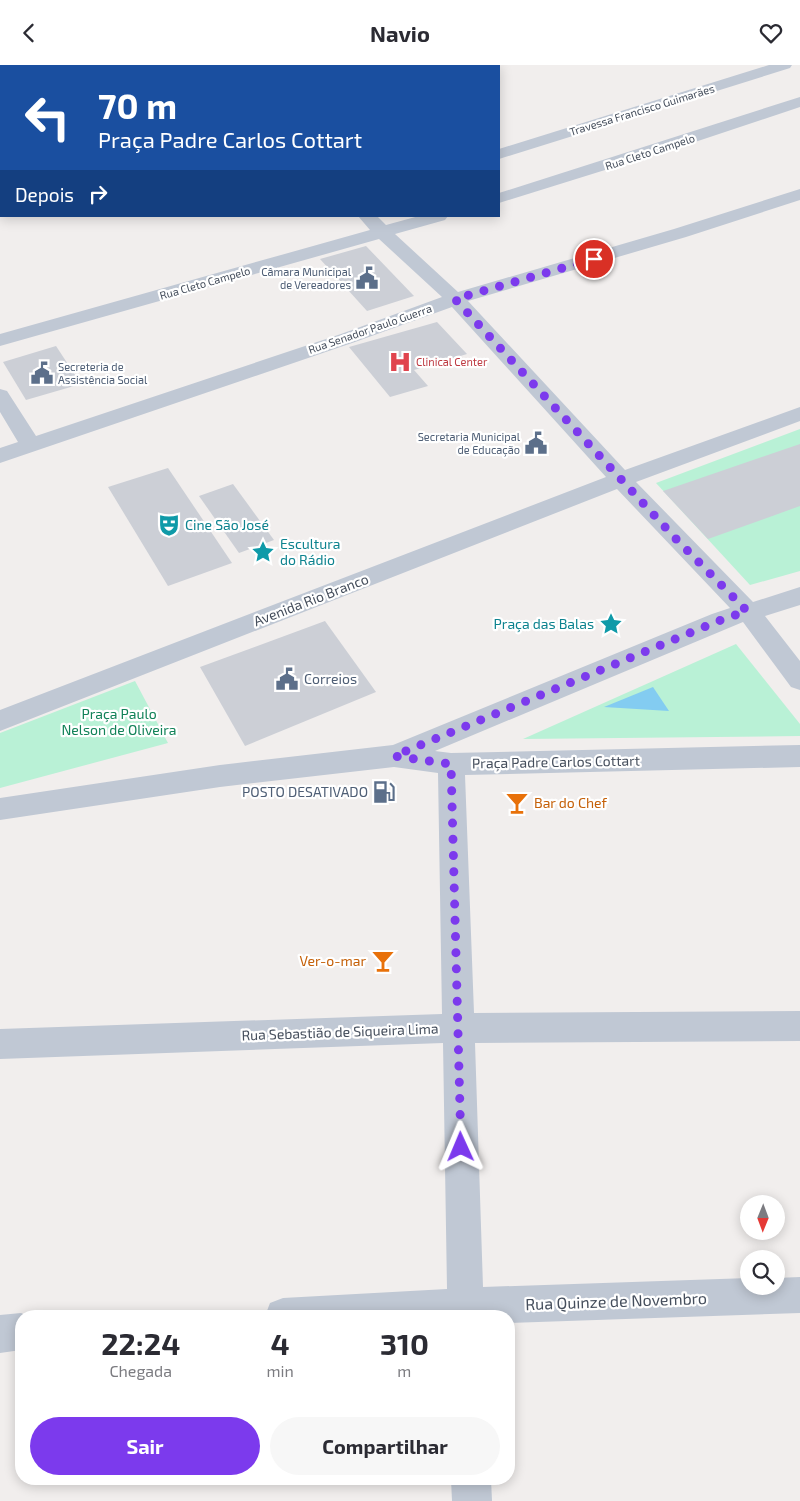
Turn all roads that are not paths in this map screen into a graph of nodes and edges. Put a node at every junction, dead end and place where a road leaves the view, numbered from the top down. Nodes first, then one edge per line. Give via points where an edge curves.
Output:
1 (785, 65) edge
2 (800, 102) edge
3 (500, 154) edge
4 (800, 193) edge
5 (500, 198) edge
6 (368, 217) edge
7 (436, 217) edge
8 (383, 233) junction
9 (455, 299) junction
10 (0, 340) edge
11 (0, 395) edge
12 (800, 414) edge
13 (31, 445) junction
14 (0, 456) edge
15 (622, 479) junction
16 (800, 596) edge
17 (747, 611) junction
18 (800, 680) edge
19 (0, 721) edge
20 (394, 756) junction
21 (800, 756) edge
22 (451, 764) junction
23 (0, 809) edge
24 (800, 1026) edge
25 (458, 1028) junction
26 (0, 1044) edge
27 (800, 1295) edge
28 (466, 1310) edge
29 (487, 1310) edge
30 (15, 1333) edge
31 (0, 1334) edge
32 (471, 1485) edge
33 (472, 1501) edge

1 - 3 street, Travessa Francisco Guimarães
2 - 5 street, Rua Cleto Campelo
4 - 9 street, Rua Senador Paulo Guerra
6 - 8 street
7 - 8 street, Rua Cleto Campelo
8 - 9 street
8 - 10 street, Rua Cleto Campelo
9 - 13 street, Rua Senador Paulo Guerra
9 - 15 street
11 - 13 street
12 - 15 street, Avenida Rio Branco
13 - 14 street, Rua Senador Paulo Guerra
15 - 17 street
15 - 19 street, Avenida Rio Branco
16 - 17 street
17 - 18 street
17 - 20 street
20 - 22 street, Praça Padre Carlos Cottart
20 - 23 street via 220,776
21 - 22 street, Praça Padre Carlos Cottart
22 - 25 street
24 - 25 street, Rua Sebastião de Siqueira Lima
25 - 26 street, Rua Sebastião de Siqueira Lima
25 - 28 street
27 - 29 street, Rua Quinze de Novembro
30 - 31 street
32 - 33 street

